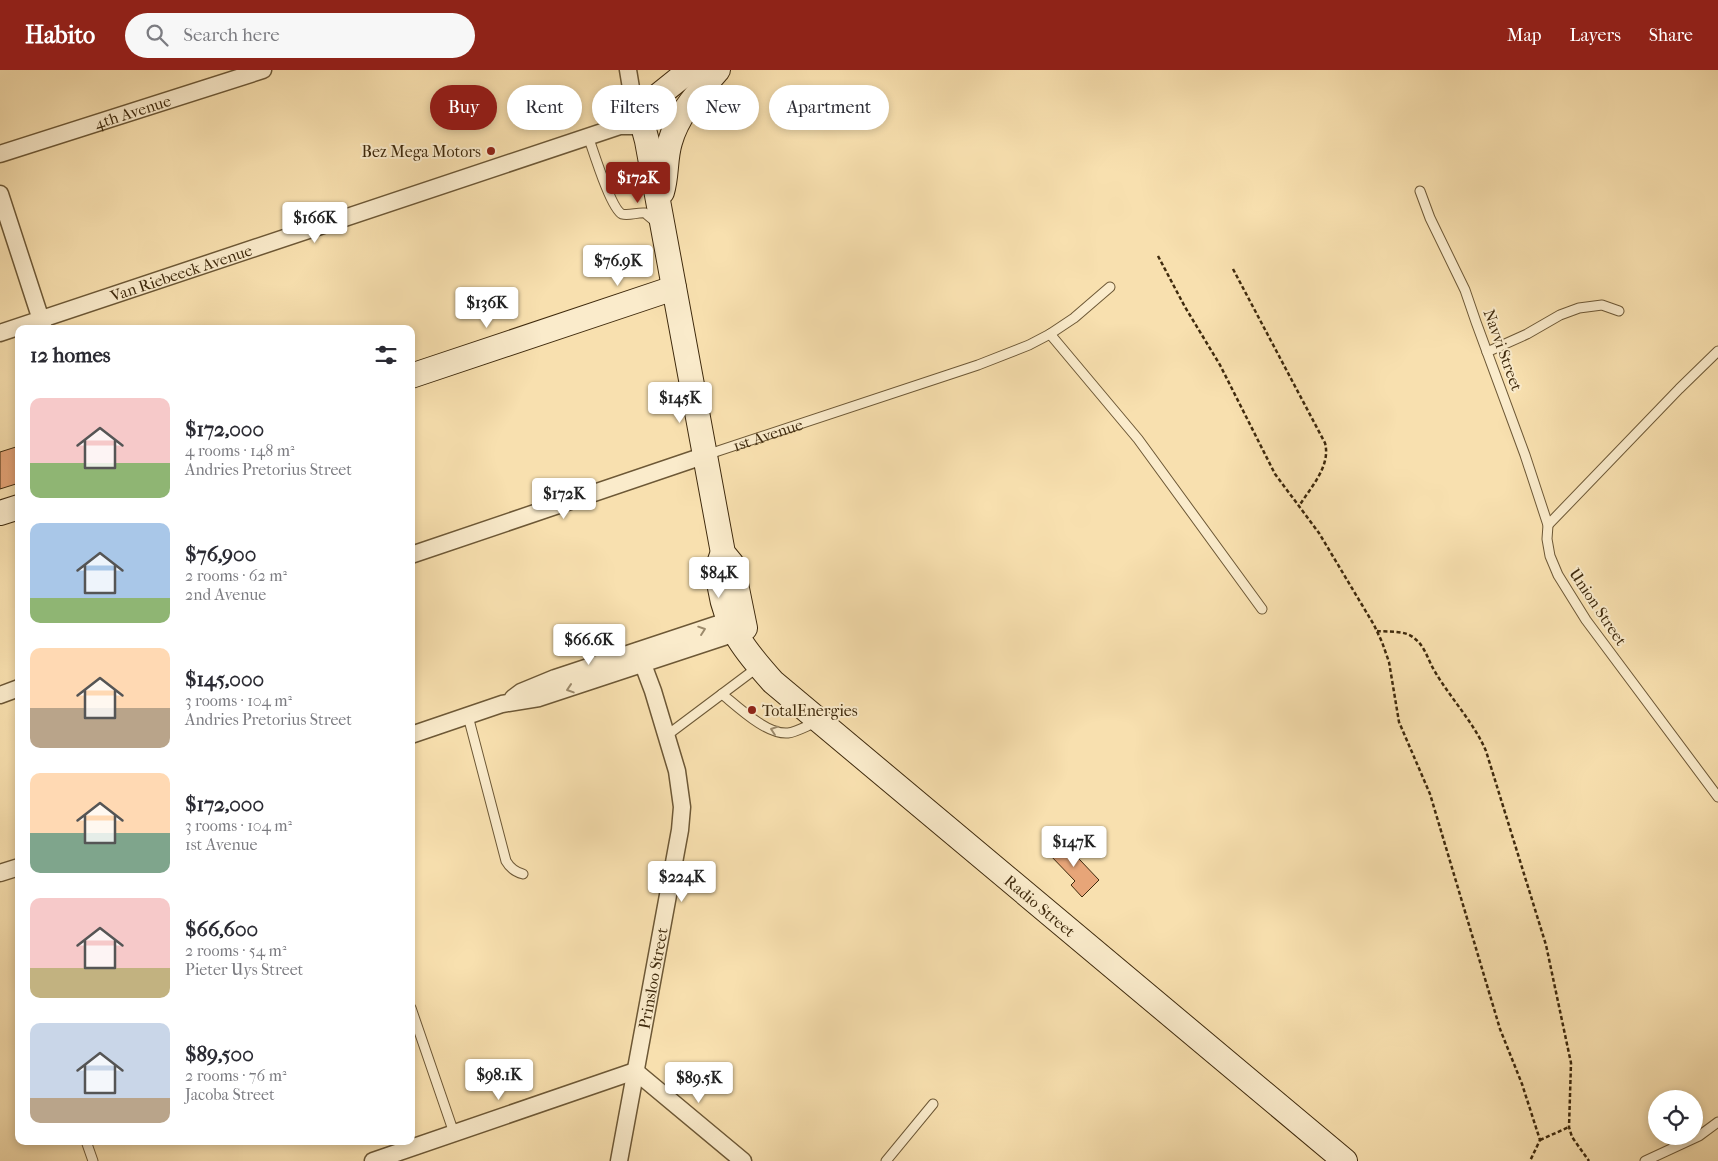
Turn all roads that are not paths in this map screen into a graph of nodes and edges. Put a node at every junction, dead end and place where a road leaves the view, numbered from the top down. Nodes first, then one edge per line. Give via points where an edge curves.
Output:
1 (264, 70) edge
2 (628, 70) edge
3 (690, 70) edge
4 (716, 70) edge
5 (630, 85) edge
6 (675, 85) edge
7 (677, 102) edge
8 (607, 130) edge
9 (643, 130) edge
10 (588, 136) junction
11 (0, 154) edge
12 (1420, 191) dead end
13 (0, 194) edge
14 (660, 218) junction
15 (1110, 287) dead end
16 (674, 288) junction
17 (1619, 311) dead end
18 (42, 324) edge
19 (15, 330) edge
20 (0, 333) edge
21 (1050, 334) junction
22 (1718, 351) edge
23 (1487, 352) junction
24 (415, 375) edge
25 (706, 456) junction
26 (15, 508) edge
27 (0, 514) edge
28 (1548, 525) junction
29 (415, 554) edge
30 (1262, 610) dead end
31 (738, 629) junction
32 (640, 658) junction
33 (759, 667) junction
34 (15, 689) edge
35 (722, 694) junction
36 (0, 695) edge
37 (468, 716) junction
38 (820, 721) junction
39 (415, 734) edge
40 (666, 736) junction
41 (1718, 797) edge
42 (15, 868) edge
43 (0, 873) edge
44 (523, 874) dead end
45 (415, 1020) edge
46 (635, 1071) junction
47 (933, 1104) dead end
48 (1718, 1122) edge
49 (454, 1133) junction
50 (87, 1145) edge
51 (93, 1161) edge
52 (373, 1161) edge
53 (619, 1161) edge
54 (743, 1161) edge
55 (886, 1161) edge
56 (1345, 1161) edge
57 (1645, 1161) edge

1 - 11 street, 4th Avenue
2 - 5 street
3 - 6 street
4 - 7 street
4 - 14 street via 687,106 674,129
8 - 10 street, Van Riebeeck Avenue
9 - 14 street
10 - 14 lane via 617,210 623,214 645,213
10 - 18 street, Van Riebeeck Avenue
12 - 23 lane, Navvi Street via 1466,290
13 - 18 street
14 - 16 street
15 - 21 lane, 1st Avenue
16 - 24 street
16 - 25 street
17 - 23 lane via 1602,304 1579,308
19 - 20 street, Van Riebeeck Avenue
21 - 25 lane, 1st Avenue via 978,365
21 - 30 lane via 1138,438
22 - 28 lane
23 - 28 lane, Navvi Street
25 - 29 street, 1st Avenue
25 - 31 street via 723,554 732,564
26 - 27 street
28 - 41 lane, Union Street via 1550,556 1569,595
31 - 32 street
31 - 33 street, Radio Street
32 - 37 street via 539,698 502,704
32 - 40 street, Prinsloo Street
33 - 35 lane
33 - 38 street, Radio Street
34 - 36 street
38 -> 35 lane via 789,733 776,732
35 - 40 lane
37 - 39 street
37 - 44 lane via 506,862
38 - 56 street, Radio Street
40 - 46 street, Prinsloo Street via 680,788 680,830
42 - 43 street
45 - 49 lane
46 - 49 street
46 - 53 street, Prinsloo Street
46 - 54 street
47 - 55 lane
48 - 57 lane via 1699,1136
49 - 52 street
50 - 51 lane

